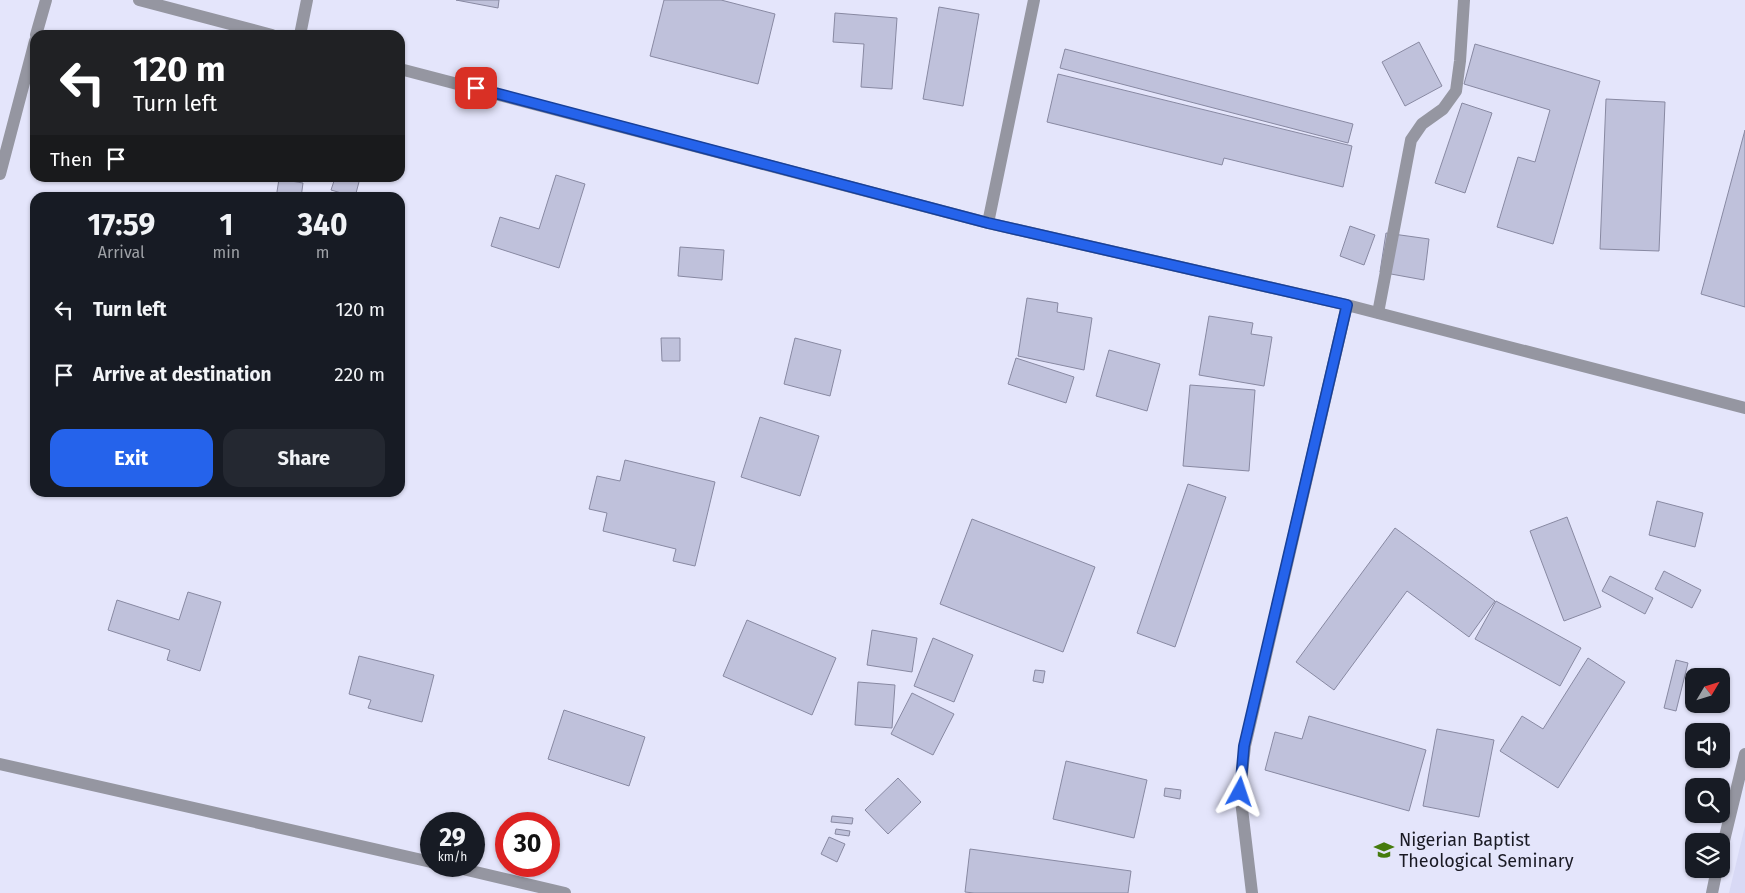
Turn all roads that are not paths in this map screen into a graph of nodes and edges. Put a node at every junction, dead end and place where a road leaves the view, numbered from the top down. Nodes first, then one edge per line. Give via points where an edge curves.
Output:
1 (46, 0) edge
2 (139, 0) edge
3 (307, 0) edge
4 (1034, 0) edge
5 (1464, 0) edge
6 (37, 30) edge
7 (253, 30) edge
8 (301, 30) edge
9 (30, 59) edge
10 (405, 69) edge
11 (0, 174) edge
12 (988, 223) junction
13 (1347, 305) junction
14 (1378, 313) junction
15 (1745, 408) edge
16 (1745, 754) edge
17 (0, 764) edge
18 (1726, 833) edge
19 (420, 859) edge
20 (485, 876) edge
21 (1715, 878) edge
22 (534, 889) edge
23 (565, 893) edge
24 (1252, 893) edge
25 (1712, 893) edge

1 - 6 street
2 - 7 street
3 - 8 street
4 - 12 street
5 - 14 street via 1456,91 1443,109 1422,124 1411,140
9 - 11 street
10 - 12 street
12 - 13 street
13 - 14 street
13 - 24 street via 1244,746 1240,792
14 - 15 street
16 - 18 street
17 - 19 street
20 - 22 street
21 - 25 street
22 - 23 street

